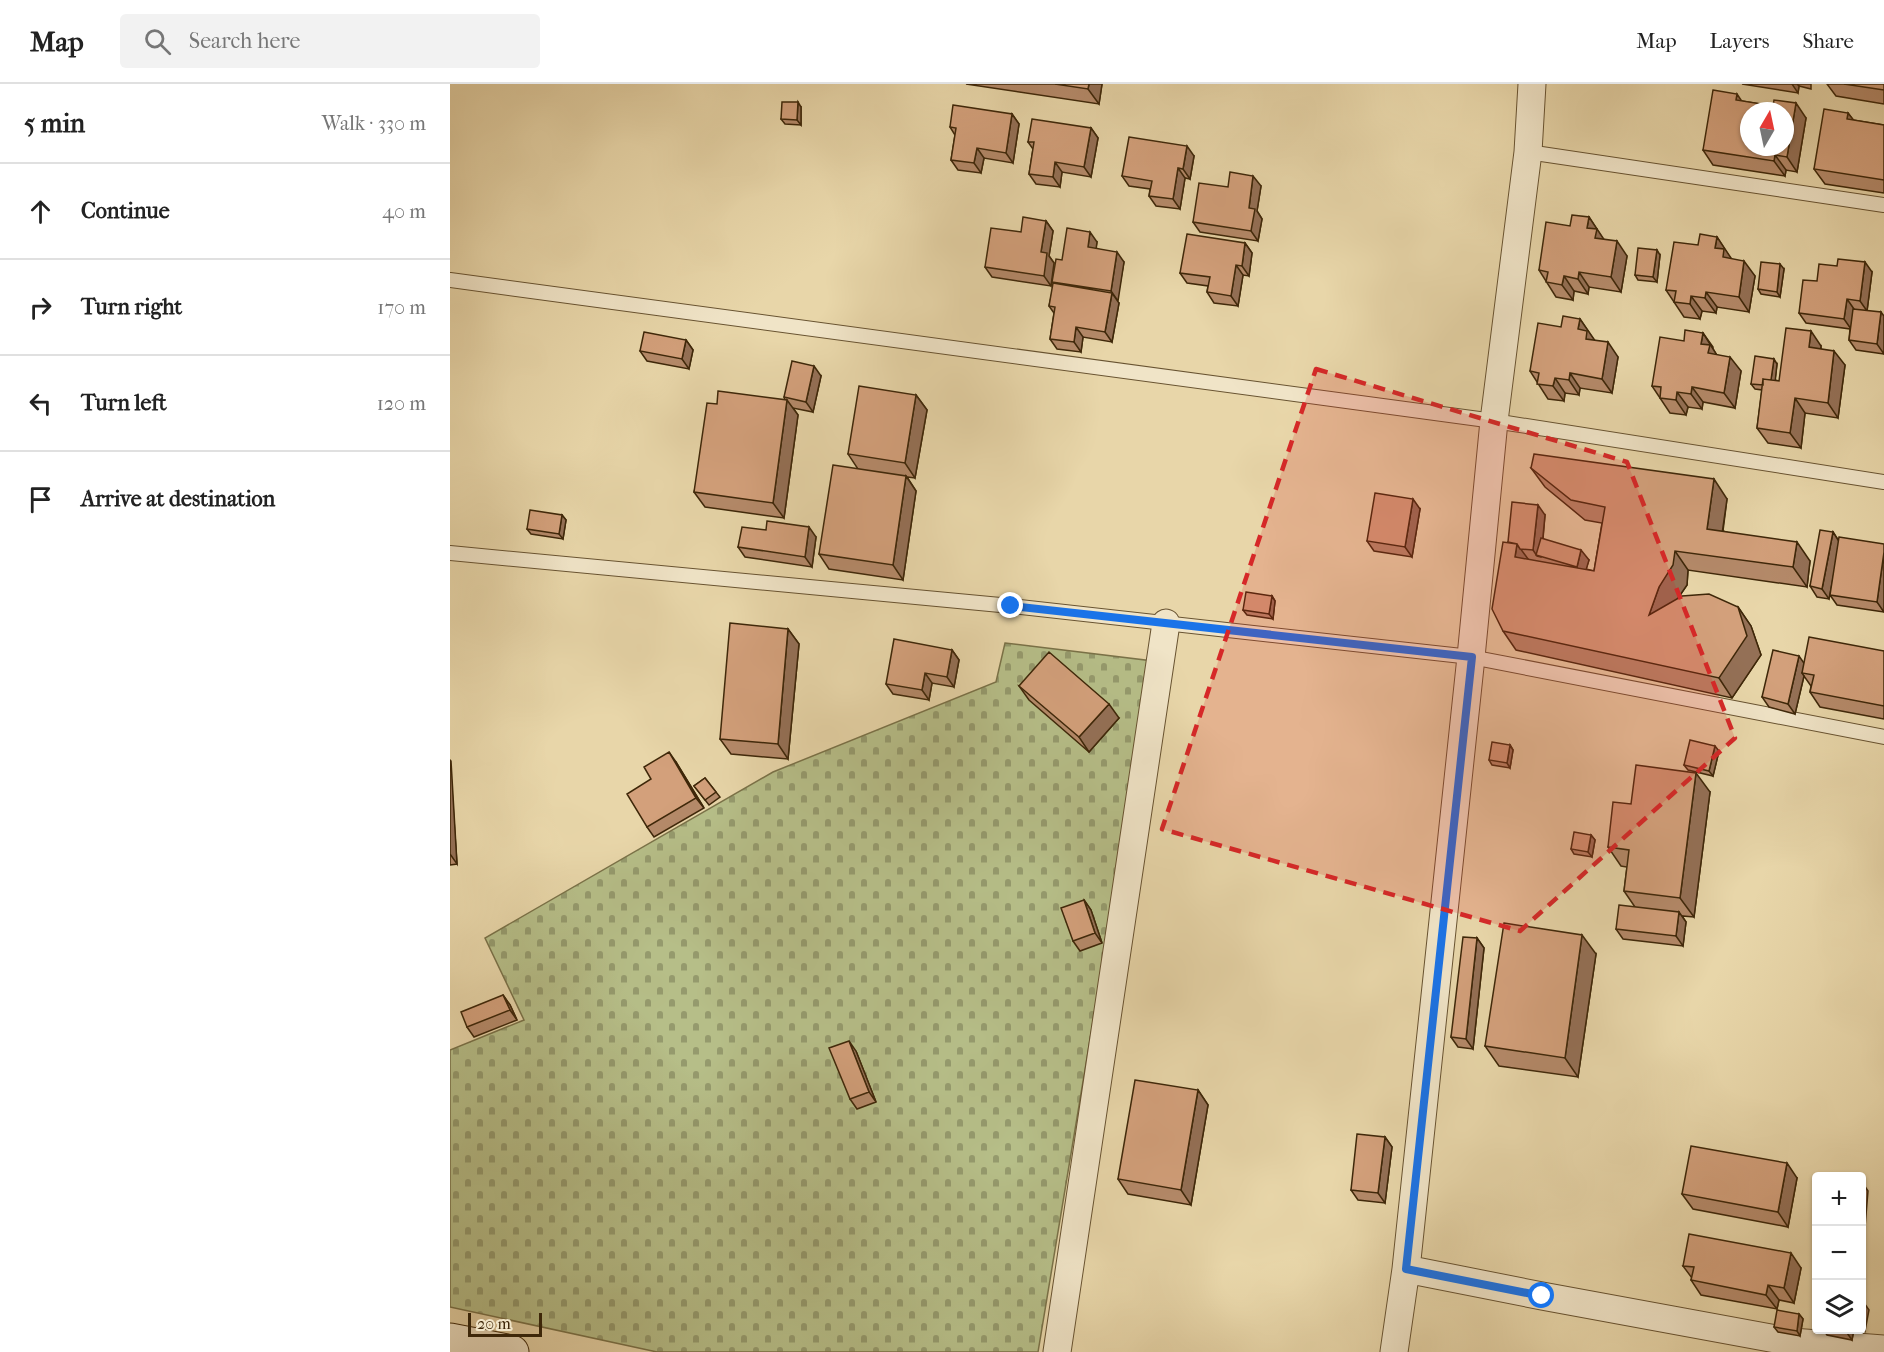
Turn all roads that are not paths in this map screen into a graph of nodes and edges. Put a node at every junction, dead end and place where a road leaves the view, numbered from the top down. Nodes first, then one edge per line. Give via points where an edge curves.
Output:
1 (1532, 84) edge
2 (1528, 152) junction
3 (1884, 205) edge
4 (450, 280) edge
5 (1494, 421) junction
6 (1884, 482) edge
7 (450, 553) edge
8 (1166, 623) junction
9 (1472, 657) junction
10 (1884, 737) edge
11 (1406, 1269) junction
12 (450, 1340) edge
13 (1884, 1349) edge
14 (512, 1352) edge
15 (1057, 1352) edge
16 (1394, 1352) edge

1 - 2 street
2 - 3 lane
2 - 5 street
4 - 5 lane
5 - 6 lane
5 - 9 street
7 - 8 lane
8 - 9 lane
8 - 15 street
9 - 10 lane
9 - 11 street
11 - 13 street via 1792,1342
11 - 16 street
12 - 14 main road

